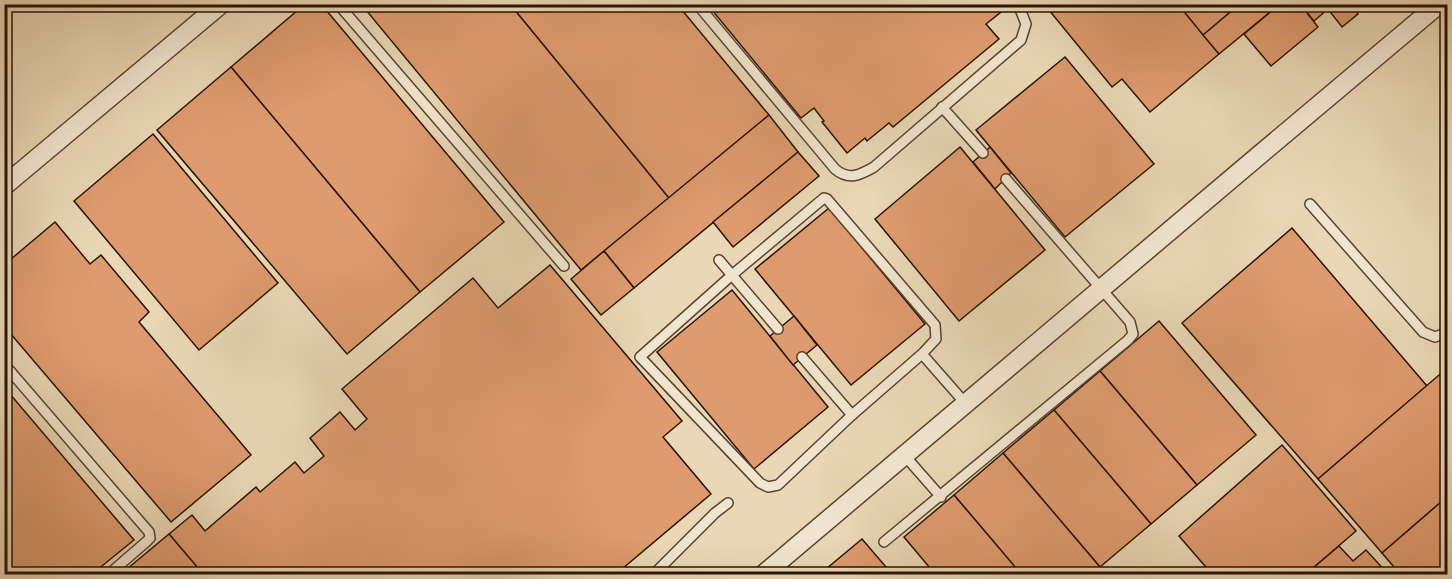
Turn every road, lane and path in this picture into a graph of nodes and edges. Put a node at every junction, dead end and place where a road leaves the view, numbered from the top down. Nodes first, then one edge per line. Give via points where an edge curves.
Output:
1 (221, 4) edge
2 (338, 4) edge
3 (697, 4) edge
4 (1018, 4) edge
5 (1439, 4) edge
6 (942, 107) junction
7 (983, 153) dead end
8 (1006, 179) dead end
9 (4, 186) edge
10 (1310, 204) dead end
11 (719, 260) dead end
12 (564, 266) dead end
13 (732, 275) junction
14 (1102, 289) junction
15 (778, 329) dead end
16 (1448, 332) edge
17 (922, 354) junction
18 (802, 357) dead end
19 (4, 364) edge
20 (965, 403) junction
21 (852, 415) junction
22 (905, 456) junction
23 (941, 497) junction
24 (728, 503) dead end
25 (884, 542) dead end
26 (109, 574) edge
27 (654, 574) edge
28 (764, 574) edge

1 - 9 street
2 - 12 lane
3 - 6 lane via 842,175 859,175 874,167
4 - 6 lane via 1026,24 1021,40
5 - 14 street
6 - 7 lane
8 - 14 lane
10 - 16 lane via 1423,332 1435,337
11 - 13 lane
13 - 15 lane
13 - 17 lane via 824,198 935,325 936,339
13 - 21 lane via 640,357 768,487 778,485
14 - 20 street
14 - 23 lane via 1130,322 1133,333 1128,340
17 - 20 lane
17 - 21 lane
18 - 21 lane
19 - 26 lane via 149,532 150,538
20 - 22 street
22 - 23 lane
22 - 28 street
23 - 25 lane
24 - 27 lane

